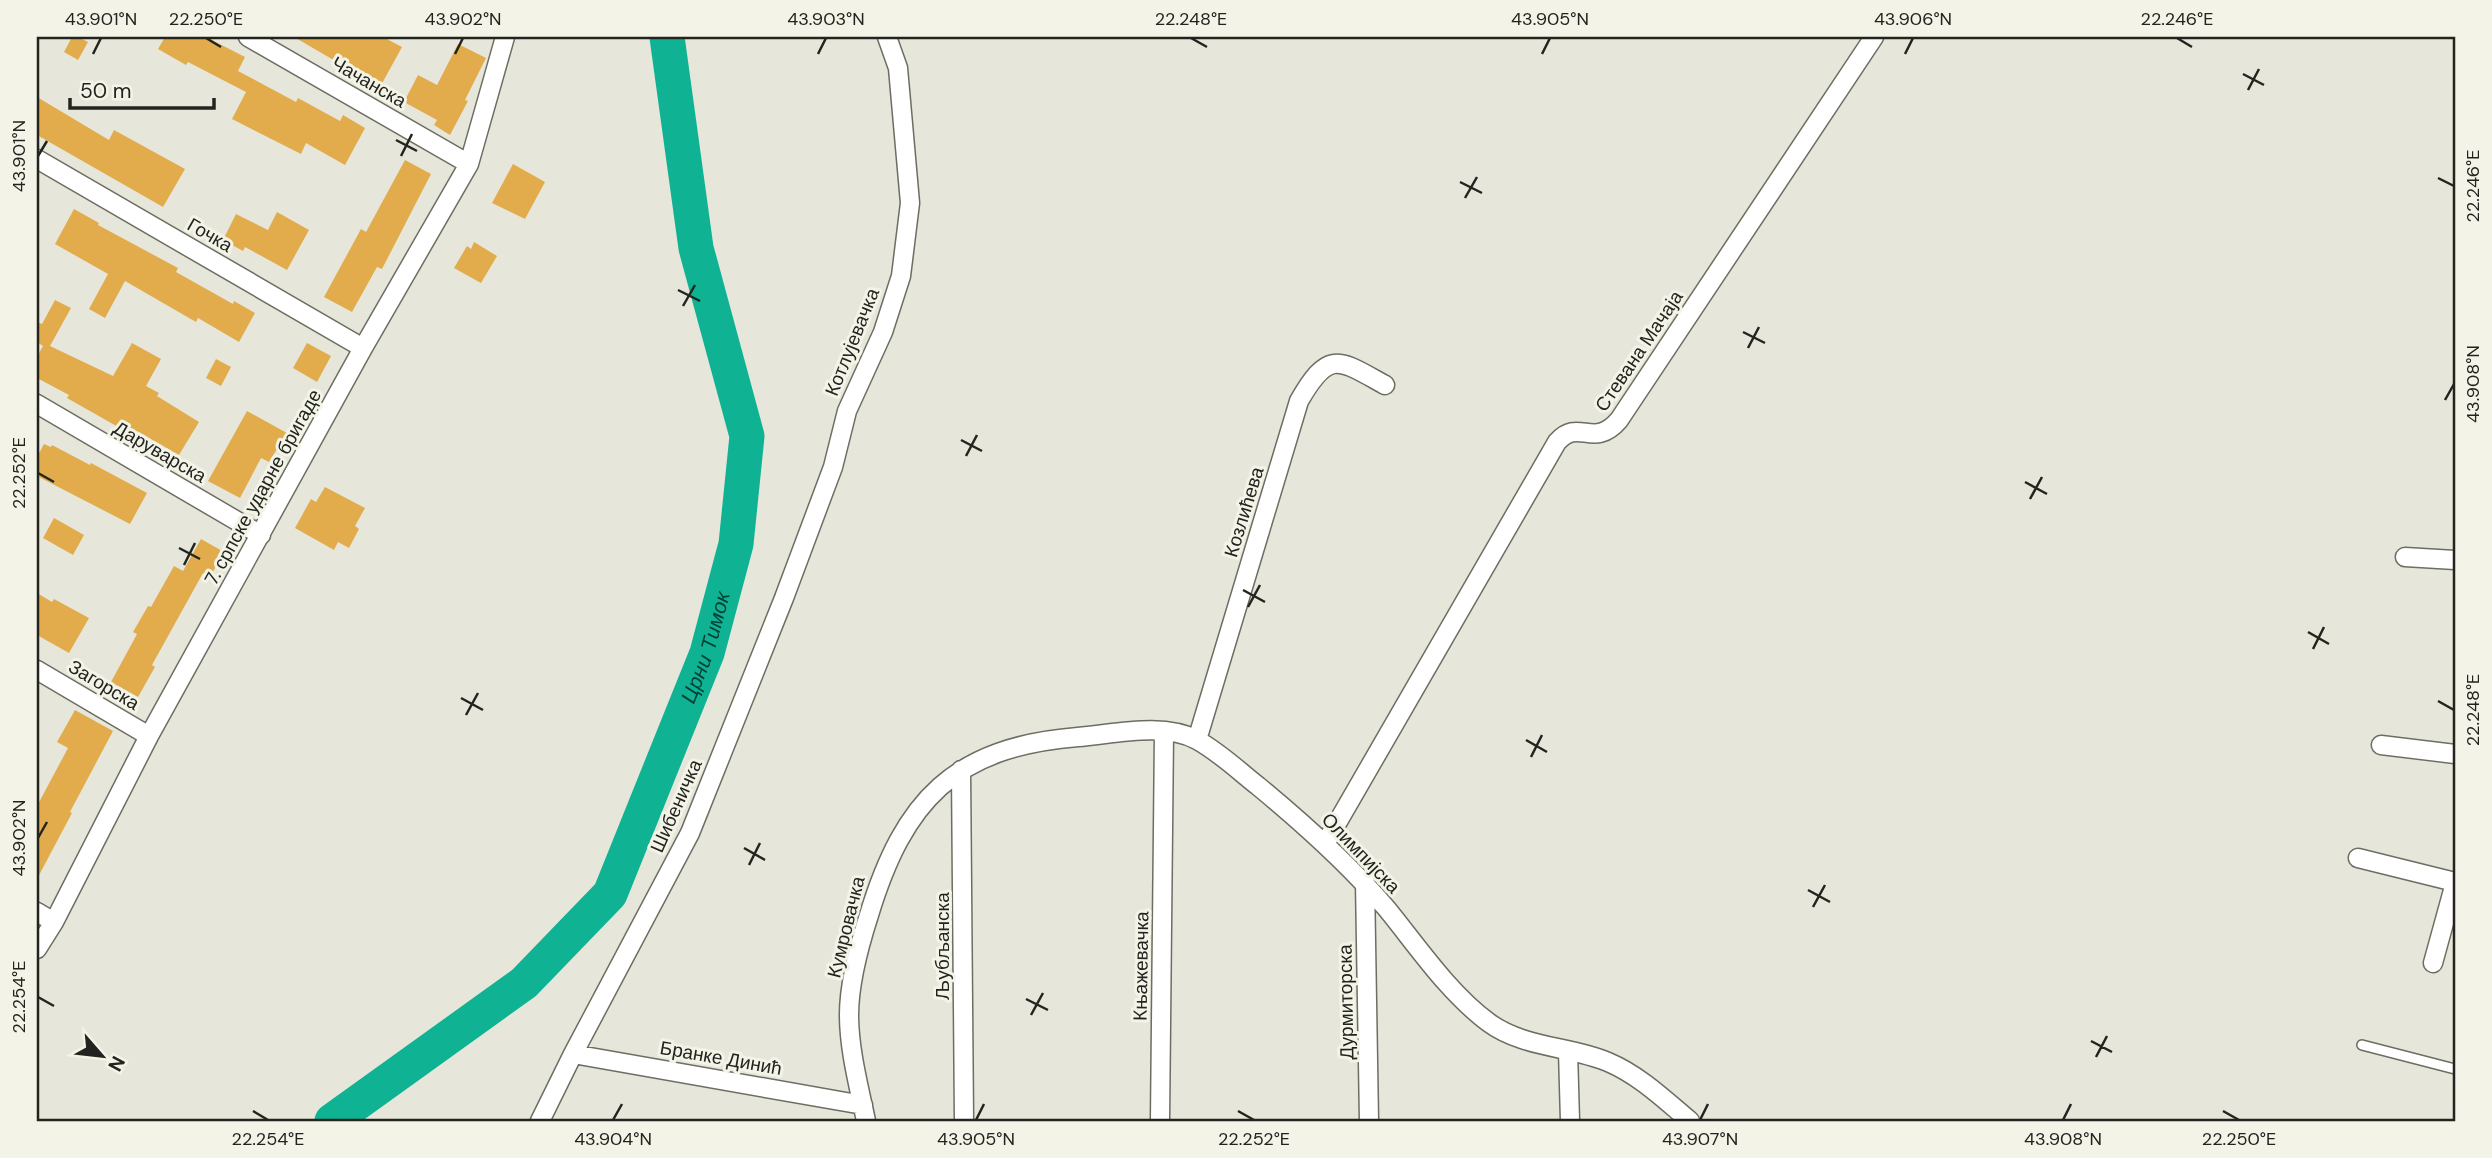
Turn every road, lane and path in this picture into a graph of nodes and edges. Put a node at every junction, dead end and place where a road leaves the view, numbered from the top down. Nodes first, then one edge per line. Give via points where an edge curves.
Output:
1 (247, 37) edge
2 (505, 37) edge
3 (887, 37) edge
4 (1874, 37) edge
5 (37, 159) edge
6 (469, 164) junction
7 (363, 348) junction
8 (1385, 385) dead end
9 (37, 404) edge
10 (823, 496) joint
11 (261, 535) junction
12 (2405, 557) dead end
13 (2455, 560) edge
14 (37, 670) edge
15 (1164, 732) junction
16 (149, 736) junction
17 (1198, 740) junction
18 (2381, 745) dead end
19 (2455, 754) edge
20 (961, 770) junction
21 (1325, 844) junction
22 (2358, 858) dead end
23 (1365, 882) junction
24 (2455, 882) edge
25 (37, 912) edge
26 (54, 922) junction
27 (37, 949) edge
28 (2433, 963) dead end
29 (2362, 1045) dead end
30 (1567, 1051) junction
31 (573, 1054) junction
32 (2455, 1069) edge
33 (864, 1113) edge
34 (540, 1121) edge
35 (964, 1121) edge
36 (1160, 1121) edge
37 (1368, 1121) edge
38 (1570, 1121) edge
39 (1690, 1121) edge

1 - 6 street, Чачанска
2 - 6 street, 7. српске ударне бригаде
3 - 10 street, Котлујевачка via 898,68 910,203 901,276 883,332 847,411
4 - 21 street, Стевана Мачаја via 1619,419 1606,432 1573,431 1557,442
5 - 7 street, Гочка
6 - 7 street, 7. српске ударне бригаде
7 - 11 street, 7. српске ударне бригаде
8 - 17 street, Козлићева via 1349,365 1328,364 1299,401
9 - 11 street, Даруварска
10 - 31 street, Шибеничка via 690,833
11 - 16 street, 7. српске ударне бригаде
12 - 13 street
14 - 16 street, Загорска
15 - 17 street, Олимпијска
15 - 20 street, Олимпијска via 1054,739 1007,750
15 - 36 street, Књажевачка
16 - 26 street, 7. српске ударне бригаде
17 - 21 street, Олимпијска
18 - 19 street
20 - 33 street, Кумровачка via 928,799 902,832 882,873 861,941 849,1014
20 - 35 street, Љубљанска
21 - 23 street, Олимпијска
22 - 24 street
23 - 30 street, Олимпијска via 1477,1013 1516,1036
23 - 37 street, Дурмиторска
24 - 28 street
25 - 26 street
26 - 27 street, 7. српске ударне бригаде
29 - 32 lane
30 - 38 street
30 - 39 street, Олимпијска via 1626,1070
31 - 33 street, Бранке Динић
31 - 34 street, Шибеничка

